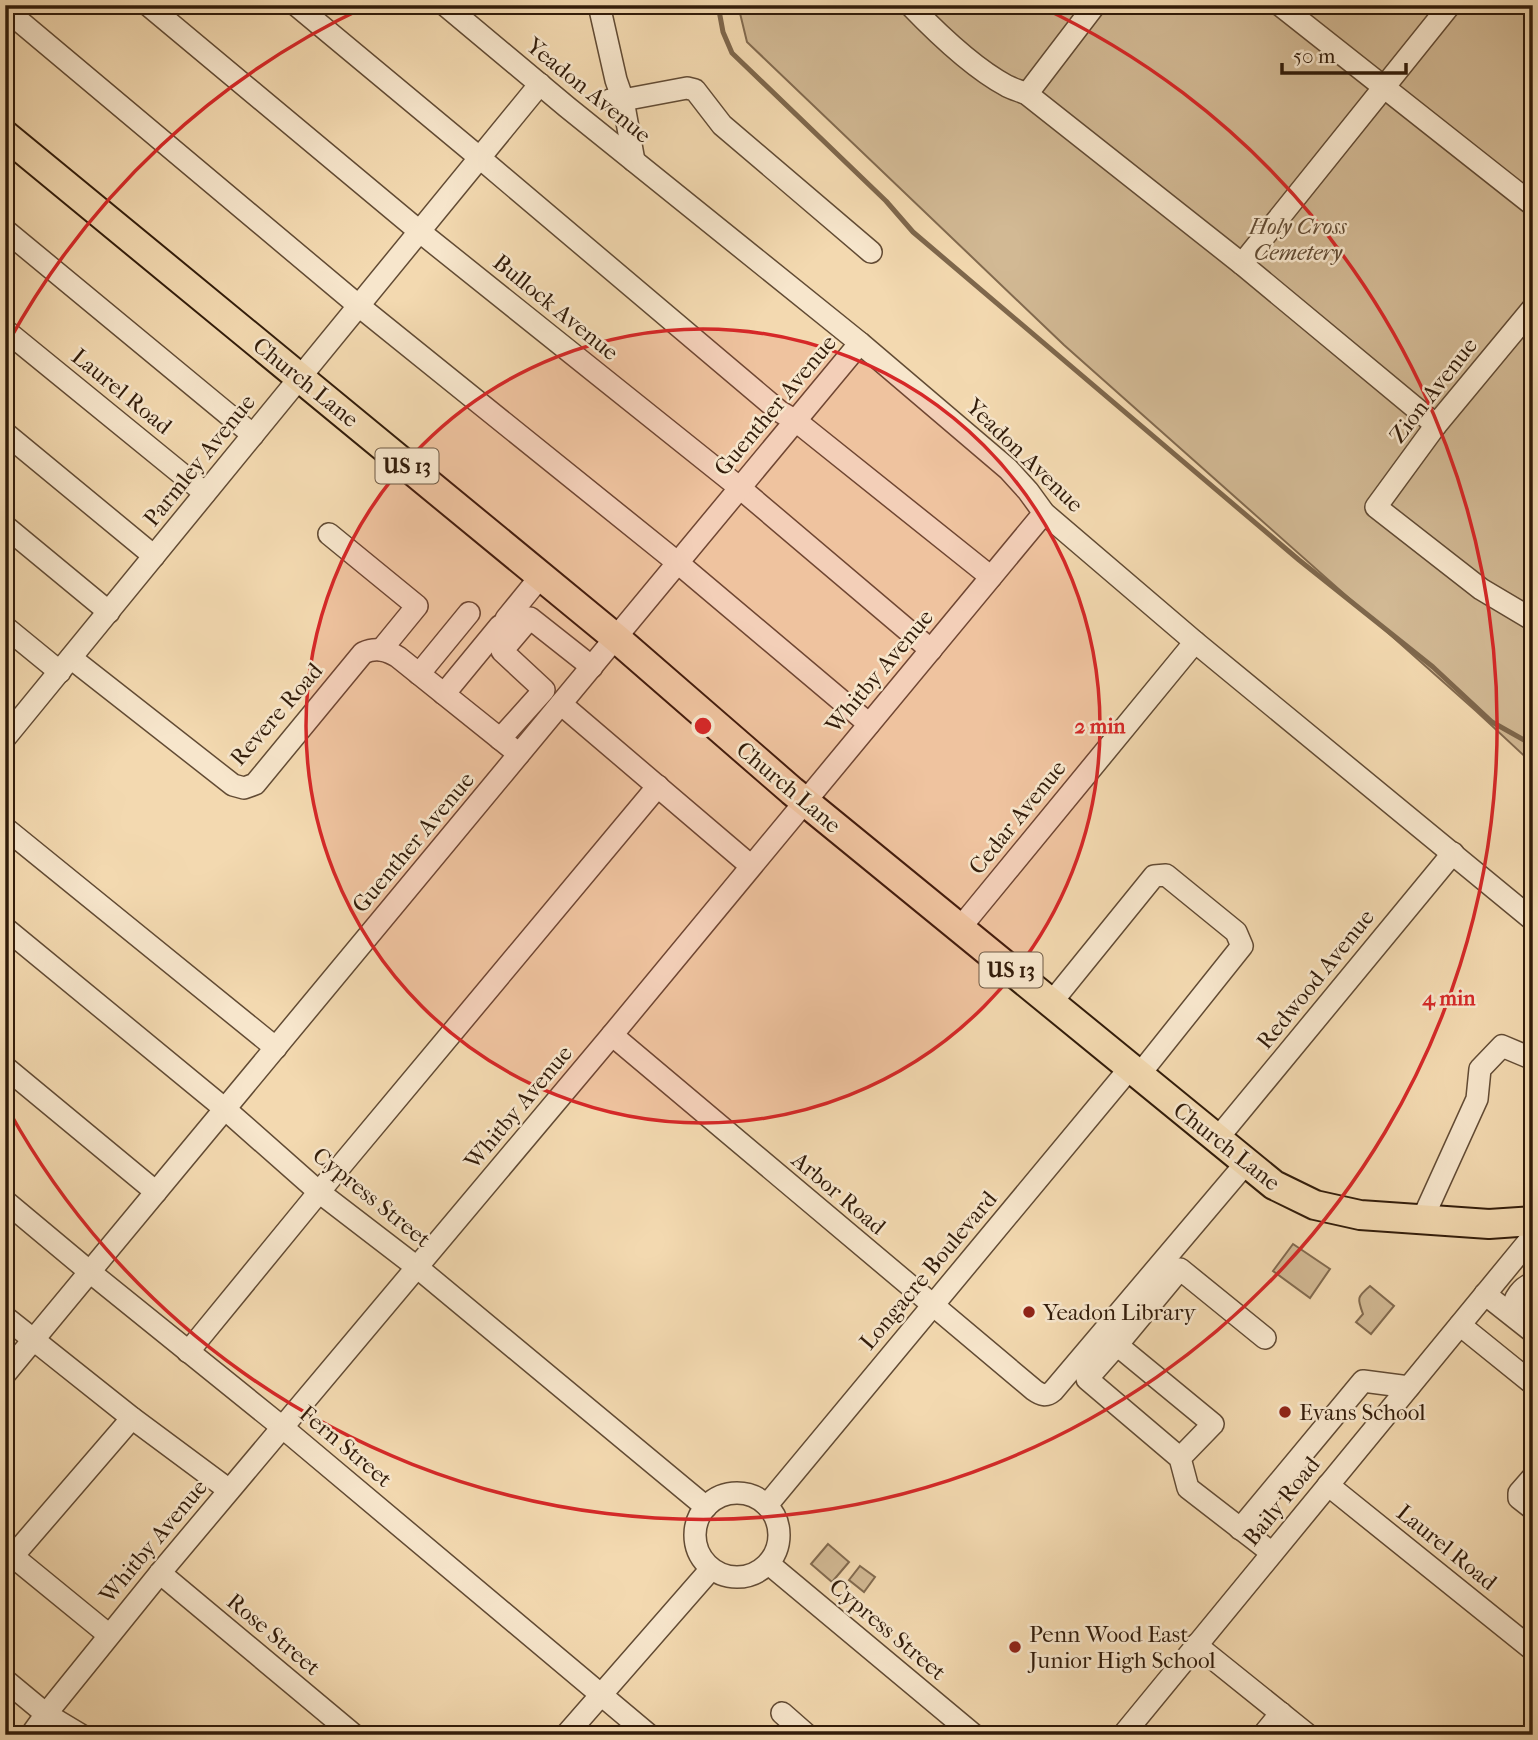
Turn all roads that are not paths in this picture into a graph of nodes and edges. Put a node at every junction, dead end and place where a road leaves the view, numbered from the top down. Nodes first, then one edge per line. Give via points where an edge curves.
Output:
1 (148, 5) edge
2 (296, 5) edge
3 (445, 5) edge
4 (599, 5) edge
5 (910, 5) edge
6 (1095, 5) edge
7 (1280, 5) edge
8 (1450, 5) edge
9 (5, 9) edge
10 (540, 84) junction
11 (1384, 88) junction
12 (616, 93) junction
13 (1027, 94) junction
14 (567, 107) junction
15 (5, 135) edge
16 (480, 158) junction
17 (634, 160) junction
18 (1533, 205) edge
19 (5, 230) edge
20 (419, 231) junction
21 (872, 252) dead end
22 (1242, 264) junction
23 (359, 306) junction
24 (1533, 308) edge
25 (5, 330) edge
26 (860, 343) junction
27 (300, 378) junction
28 (796, 421) junction
29 (1436, 425) junction
30 (5, 433) edge
31 (253, 435) junction
32 (740, 488) junction
33 (205, 494) junction
34 (1044, 513) junction
35 (5, 526) edge
36 (329, 534) dead end
37 (154, 556) junction
38 (678, 563) junction
39 (541, 576) junction
40 (991, 577) junction
41 (109, 612) junction
42 (469, 613) dead end
43 (1533, 620) edge
44 (5, 627) edge
45 (616, 638) junction
46 (1195, 642) junction
47 (381, 650) junction
48 (931, 650) junction
49 (65, 664) junction
50 (592, 667) junction
51 (419, 674) junction
52 (444, 694) junction
53 (561, 704) junction
54 (869, 724) junction
55 (7, 733) edge
56 (500, 739) junction
57 (519, 754) junction
58 (658, 786) junction
59 (805, 801) junction
60 (5, 828) edge
61 (1453, 853) junction
62 (751, 866) junction
63 (1533, 920) edge
64 (5, 928) edge
65 (960, 928) junction
66 (1051, 1003) junction
67 (612, 1035) junction
68 (275, 1048) junction
69 (1533, 1059) edge
70 (5, 1067) edge
71 (1135, 1071) junction
72 (225, 1109) junction
73 (1217, 1139) junction
74 (1246, 1163) junction
75 (156, 1192) junction
76 (319, 1192) junction
77 (5, 1201) edge
78 (1422, 1220) junction
79 (1533, 1221) edge
80 (1533, 1236) edge
81 (1525, 1261) edge
82 (418, 1268) junction
83 (90, 1272) junction
84 (1533, 1286) edge
85 (1485, 1294) junction
86 (932, 1306) junction
87 (5, 1317) edge
88 (1523, 1318) edge
89 (1460, 1325) junction
90 (1265, 1338) dead end
91 (34, 1339) junction
92 (1117, 1345) junction
93 (188, 1352) junction
94 (5, 1374) edge
95 (1533, 1384) edge
96 (1409, 1387) junction
97 (132, 1418) junction
98 (282, 1427) junction
99 (1180, 1458) junction
100 (1533, 1477) edge
101 (1328, 1485) junction
102 (229, 1490) junction
103 (767, 1505) junction
104 (706, 1507) junction
105 (1533, 1509) edge
106 (1240, 1529) junction
107 (9, 1553) edge
108 (1272, 1553) junction
109 (769, 1564) junction
110 (711, 1569) junction
111 (160, 1573) junction
112 (109, 1635) junction
113 (1196, 1646) junction
114 (1533, 1650) edge
115 (5, 1680) edge
116 (602, 1694) junction
117 (782, 1713) dead end
118 (1281, 1713) junction
119 (46, 1714) junction
120 (31, 1735) edge
121 (56, 1735) edge
122 (81, 1735) edge
123 (354, 1735) edge
124 (566, 1735) edge
125 (649, 1735) edge
126 (807, 1735) edge
127 (974, 1735) edge
128 (1123, 1735) edge
129 (1263, 1735) edge
130 (1308, 1735) edge

1 - 20 street, Bullock Avenue
2 - 16 street
3 - 10 street, Yeadon Avenue
4 - 12 street
5 - 13 street via 979,67
6 - 13 street
7 - 11 street
8 - 11 street
9 - 23 street
10 - 14 street, Yeadon Avenue
10 - 16 street, Parmley Avenue
11 - 18 street
11 - 22 street
12 - 14 street via 595,111 582,113
12 - 17 street
12 - 21 street via 695,90 722,125
13 - 22 street
14 - 17 street, Yeadon Avenue
15 - 27 main road, Church Lane / US 13
16 - 20 street, Parmley Avenue
16 - 28 street
17 - 26 street, Yeadon Avenue
19 - 31 street
20 - 23 street, Parmley Avenue
20 - 32 street, Bullock Avenue
22 - 29 street
23 - 27 street, Parmley Avenue
23 - 38 street
24 - 29 street, Zion Avenue
25 - 33 street, Laurel Road
26 - 28 street, Guenther Avenue
26 - 34 street, Yeadon Avenue via 1008,469
27 - 31 street, Parmley Avenue
27 - 39 main road, Church Lane / US 13
28 - 32 street, Guenther Avenue
28 - 40 street
29 - 43 street, Zion Avenue via 1376,507 1481,589
30 - 37 street
31 - 33 street, Parmley Avenue
32 - 38 street, Guenther Avenue
32 - 48 street, Bullock Avenue
33 - 37 street, Parmley Avenue
34 - 40 street, Whitby Avenue
34 - 46 street, Yeadon Avenue
35 - 41 street
36 - 47 street via 416,606
37 - 41 street, Parmley Avenue
38 - 45 street, Guenther Avenue
38 - 54 street
39 - 45 main road, Church Lane / US 13
39 - 52 street
40 - 48 street, Whitby Avenue
41 - 49 street, Parmley Avenue
42 - 51 street
44 - 49 street
45 - 50 street, Guenther Avenue
45 - 59 main road, Church Lane / US 13
46 - 61 street, Yeadon Avenue
46 - 65 street, Cedar Avenue
47 - 49 street, Revere Road via 363,653 255,784 244,789
47 - 51 street
48 - 54 street, Whitby Avenue
49 - 55 street, Parmley Avenue
50 - 53 street, Guenther Avenue
50 - 56 street via 530,618 502,651 544,690
51 - 52 street
52 - 56 street
53 - 57 street, Guenther Avenue
53 - 58 street
54 - 59 street, Whitby Avenue
56 - 57 street
57 - 68 street, Guenther Avenue
58 - 62 street
58 - 76 street
59 - 62 street, Whitby Avenue
59 - 65 main road, Church Lane / US 13
60 - 68 street
61 - 63 street, Yeadon Avenue
61 - 73 street, Redwood Avenue
62 - 67 street, Whitby Avenue
64 - 72 street, Cypress Street
65 - 66 main road, Church Lane / US 13
66 - 71 main road, Church Lane / US 13
66 - 71 street, Longacre Boulevard via 1154,876 1166,875 1236,932 1242,946
67 - 82 street, Whitby Avenue
67 - 86 street, Arbor Road
68 - 72 street, Guenther Avenue
69 - 78 street via 1502,1046 1480,1069 1477,1099
70 - 75 street
71 - 73 main road, Church Lane / US 13
71 - 86 street, Longacre Boulevard
72 - 75 street, Guenther Avenue
72 - 76 street, Cypress Street
73 - 74 main road, Church Lane / US 13
74 - 78 main road, Church Lane / US 13 via 1274,1185 1315,1205 1360,1215
74 - 86 street, Arbor Road via 1053,1391 1044,1395 1034,1390
75 - 83 street, Guenther Avenue
76 - 82 street, Cypress Street
76 - 93 street
77 - 83 street, Fern Street
78 - 79 main road, Church Lane / US 13
80 - 81 street, Baily Road
81 - 85 street, Baily Road
82 - 98 street, Whitby Avenue
82 - 104 street, Cypress Street
83 - 91 street, Guenther Avenue
83 - 93 street, Fern Street
84 - 88 street via 1521,1307
85 - 88 street
85 - 89 street, Baily Road
86 - 103 street, Longacre Boulevard
87 - 91 street
89 - 95 street
89 - 96 street, Baily Road
90 - 92 street via 1180,1269
91 - 94 street, Guenther Avenue
91 - 97 street
92 - 99 street via 1087,1379
92 - 99 street via 1213,1424
93 - 98 street, Fern Street
96 - 101 street, Baily Road
96 - 106 street via 1363,1381
97 - 102 street
97 - 107 street
98 - 102 street, Whitby Avenue
98 - 116 street, Fern Street
99 - 106 street via 1188,1488
100 - 105 street via 1519,1498
101 - 108 street, Baily Road
101 - 114 street, Laurel Road
102 - 111 street, Whitby Avenue
103 - 104 street via 736,1493
103 - 109 street via 778,1522 780,1536
104 - 110 street via 695,1536 699,1554
106 - 108 street
107 - 112 street
108 - 113 street, Baily Road
109 - 110 street via 755,1574 738,1577
109 - 127 street, Cypress Street
110 - 116 street
111 - 112 street, Whitby Avenue
111 - 123 street, Rose Street
112 - 119 street, Whitby Avenue
113 - 118 street
113 - 128 street, Baily Road
115 - 119 street
116 - 124 street
116 - 125 street, Fern Street
117 - 126 street
118 - 129 street
118 - 130 street
119 - 120 street, Whitby Avenue
119 - 121 street
119 - 122 street

